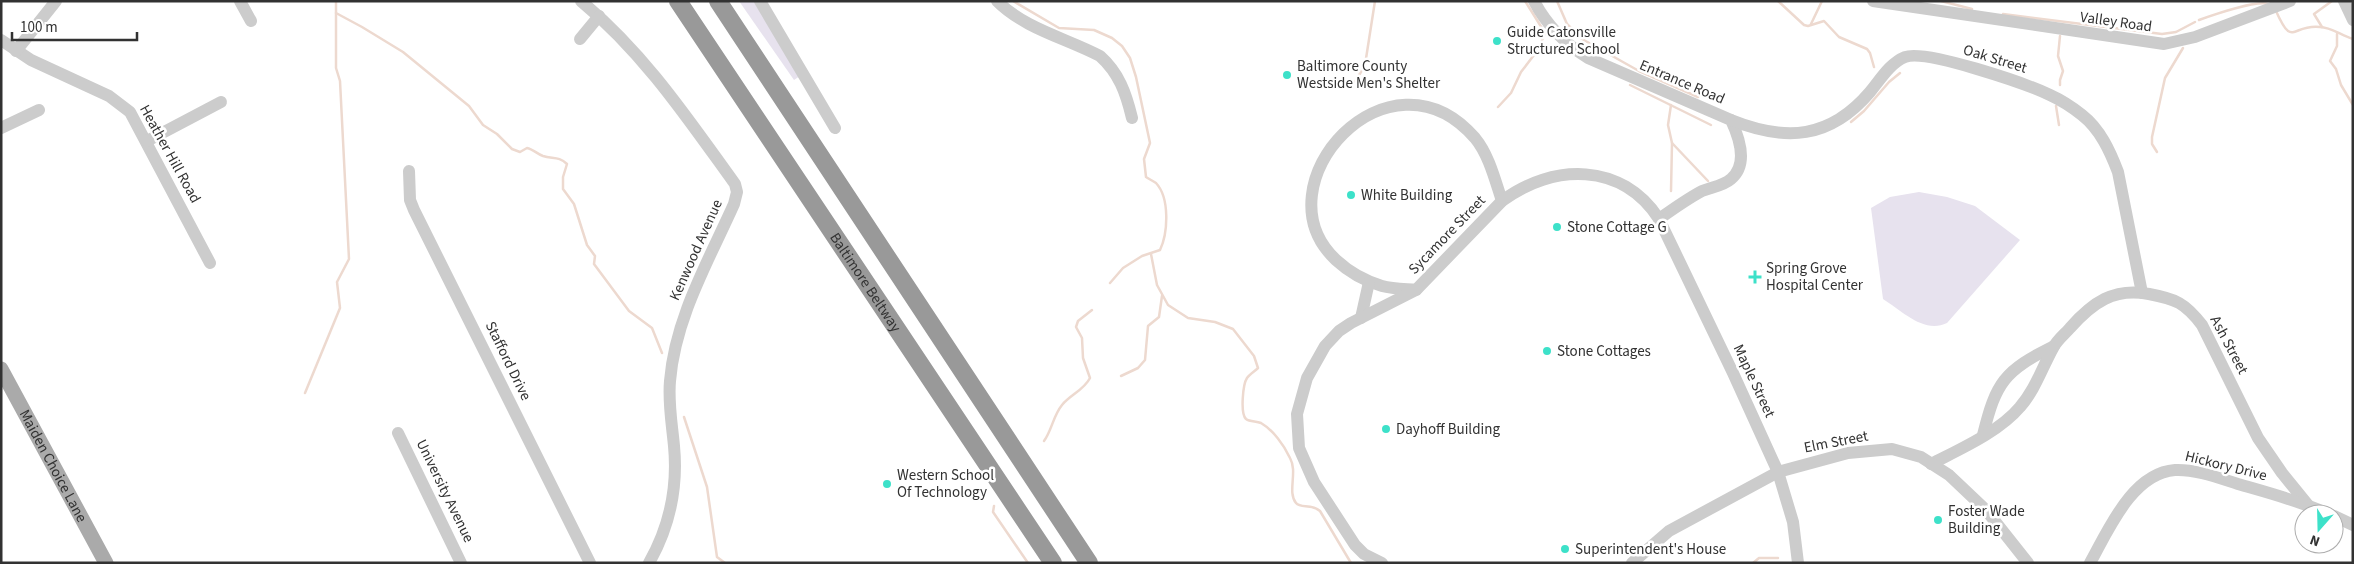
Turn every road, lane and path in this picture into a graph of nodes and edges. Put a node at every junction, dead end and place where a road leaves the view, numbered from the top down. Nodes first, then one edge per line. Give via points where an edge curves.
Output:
1 (56, 1) edge
2 (240, 1) edge
3 (581, 1) edge
4 (671, 1) edge
5 (678, 1) edge
6 (718, 1) edge
7 (760, 1) edge
8 (998, 1) edge
9 (1534, 1) edge
10 (1872, 1) edge
11 (2344, 1) edge
12 (2278, 6) edge
13 (599, 16) junction
14 (2353, 20) edge
15 (251, 21) dead end
16 (580, 39) dead end
17 (1, 40) edge
18 (16, 51) junction
19 (723, 69) junction
20 (221, 102) dead end
21 (39, 110) dead end
22 (1132, 118) dead end
23 (1731, 120) junction
24 (1, 128) edge
25 (835, 128) dead end
26 (147, 141) junction
27 (409, 171) dead end
28 (1502, 201) junction
29 (1660, 219) junction
30 (210, 263) dead end
31 (1370, 282) junction
32 (1416, 290) junction
33 (2142, 293) junction
34 (1361, 318) junction
35 (2054, 346) junction
36 (1, 369) edge
37 (398, 433) dead end
38 (1983, 435) junction
39 (1931, 464) junction
40 (1778, 472) junction
41 (2308, 504) joint
42 (1798, 562) edge
43 (106, 563) edge
44 (461, 563) edge
45 (590, 563) edge
46 (649, 563) edge
47 (1052, 563) edge
48 (1089, 563) edge
49 (1382, 563) edge
50 (1632, 563) edge
51 (2028, 563) edge
52 (2090, 563) edge

1 - 18 street
2 - 15 street
3 - 13 street, Kenwood Avenue
4 - 19 highway
5 - 19 highway, Baltimore Beltway
6 - 48 highway
7 - 25 street
8 - 22 street via 1030,25 1100,56 1122,83
9 - 23 street, Entrance Road via 1554,31 1588,58
10 - 12 street, Valley Road via 2164,44
11 - 14 street
13 - 16 street
13 - 46 street, Kenwood Avenue via 658,78 735,184 737,192 677,340 669,401 674,488 667,522
17 - 18 street, Heather Hill Road
18 - 26 street, Heather Hill Road via 122,104
19 - 47 highway, Baltimore Beltway
20 - 26 street
21 - 24 street
23 - 29 street, Entrance Road via 1741,147 1736,173 1723,184 1687,199
23 - 33 street, Oak Street via 1759,130 1786,134 1822,129 1859,104 1896,62 1905,57 1918,56 1963,66 2030,87 2084,116 2109,152 2118,172
26 - 30 street, Heather Hill Road
27 - 45 street, Stafford Drive via 410,200 414,210
28 - 29 street, Sycamore Street via 1516,190 1540,179 1569,173 1586,174 1631,190 1644,199
28 - 31 street via 1485,153 1476,139 1445,113 1399,103 1353,124 1330,148 1311,195 1311,210 1320,241 1329,253 1351,272
28 - 32 street, Sycamore Street
29 - 40 street, Maple Street
31 - 32 street
31 - 34 street
32 - 34 street, Sycamore Street
33 - 35 street, Ash Street via 2113,294 2098,301
33 - 41 street, Ash Street via 2180,302 2193,314 2258,438
34 - 49 street, Sycamore Street via 1339,331 1316,359 1301,396 1297,431 1305,464 1347,533 1364,554
35 - 38 street, Ash Street via 2020,408 1995,430
35 - 38 street, Ash Street via 2019,366 1997,389
36 - 43 main road, Maiden Choice Lane
37 - 44 street, University Avenue
38 - 39 street, Ash Street
39 - 40 street, Elm Street via 1906,451 1892,449 1848,453
39 - 51 street, Elm Street via 1949,475 1986,510
40 - 42 street, Maple Street via 1789,505
40 - 50 street, Elm Street via 1669,531
41 - 52 street, Hickory Drive via 2204,474 2175,470 2153,478 2128,497

